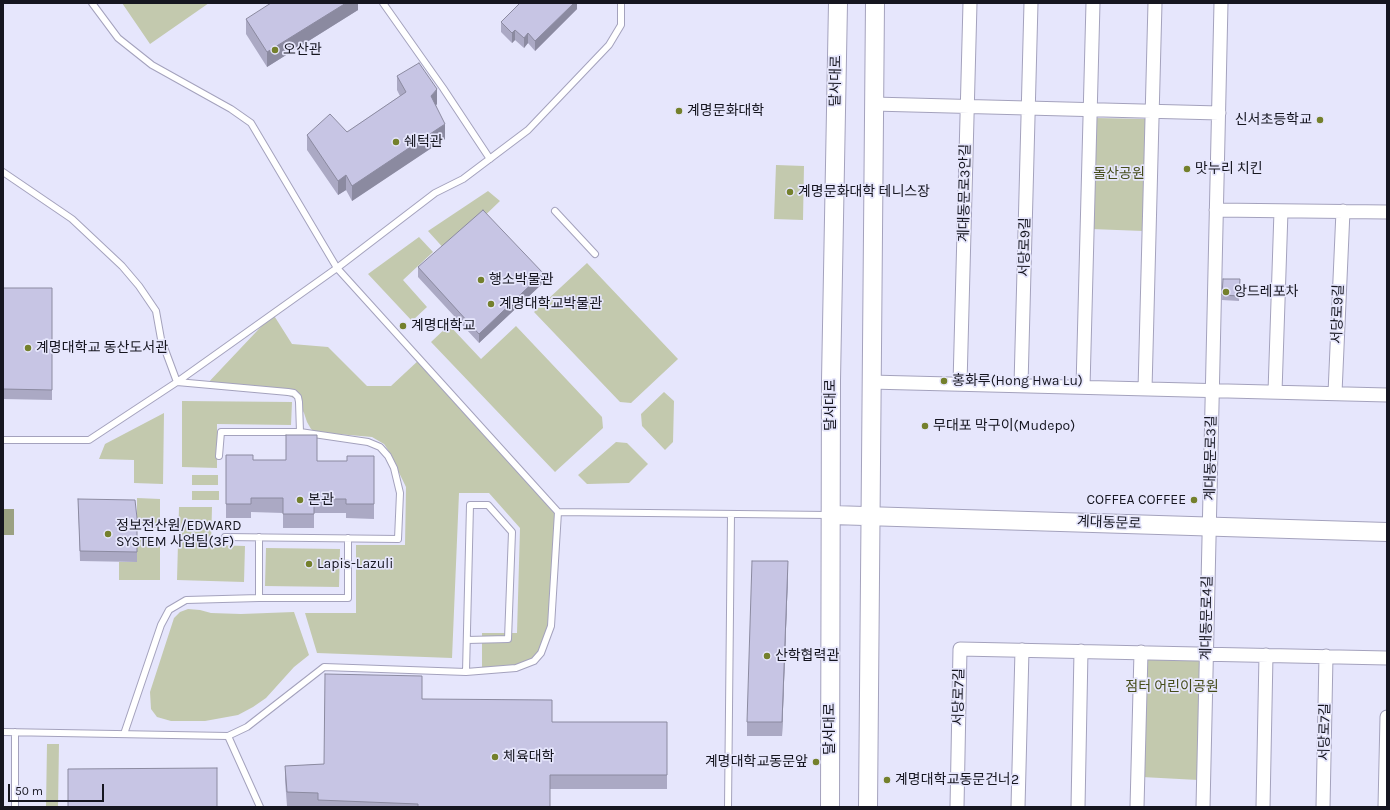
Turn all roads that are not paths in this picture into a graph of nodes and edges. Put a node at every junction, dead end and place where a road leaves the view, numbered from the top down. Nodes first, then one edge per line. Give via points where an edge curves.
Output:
1 (92, 3) edge
2 (383, 3) edge
3 (621, 3) edge
4 (838, 3) edge
5 (875, 3) edge
6 (970, 3) edge
7 (1031, 3) edge
8 (1093, 3) edge
9 (1155, 3) edge
10 (1221, 3) edge
11 (873, 104) junction
12 (967, 106) junction
13 (1029, 108) junction
14 (1090, 109) junction
15 (1152, 111) junction
16 (1219, 113) junction
17 (490, 159) junction
18 (3, 172) edge
19 (1216, 210) junction
20 (555, 211) dead end
21 (1281, 211) junction
22 (1342, 211) junction
23 (1387, 212) edge
24 (595, 254) dead end
25 (337, 268) junction
26 (177, 382) junction
27 (870, 382) junction
28 (960, 384) junction
29 (1021, 385) junction
30 (1083, 387) junction
31 (1145, 389) junction
32 (1212, 390) junction
33 (1274, 392) junction
34 (1335, 393) junction
35 (1387, 395) edge
36 (300, 432) junction
37 (3, 440) edge
38 (219, 456) dead end
39 (558, 512) junction
40 (731, 514) junction
41 (832, 515) junction
42 (870, 515) junction
43 (1209, 526) junction
44 (1387, 532) edge
45 (225, 537) dead end
46 (259, 537) junction
47 (348, 538) junction
48 (259, 598) junction
49 (467, 640) junction
50 (1022, 650) junction
51 (1081, 651) junction
52 (1141, 652) junction
53 (1206, 654) junction
54 (1266, 655) junction
55 (1326, 656) junction
56 (1387, 658) edge
57 (466, 672) junction
58 (1387, 717) edge
59 (3, 732) edge
60 (15, 732) junction
61 (124, 734) junction
62 (228, 736) junction
63 (15, 807) edge
64 (260, 807) edge
65 (728, 807) edge
66 (830, 807) edge
67 (868, 807) edge
68 (957, 807) edge
69 (1018, 807) edge
70 (1078, 807) edge
71 (1137, 807) edge
72 (1203, 807) edge
73 (1263, 807) edge
74 (1323, 807) edge
75 (1385, 807) edge

1 - 25 lane via 118,38 152,64 251,123
2 - 17 lane
3 - 17 lane via 621,25 609,45 528,130
4 - 41 main road, 달서대로 via 831,380
5 - 11 main road
6 - 12 street, 계대동문로3안길
7 - 13 street
8 - 14 street
9 - 15 street
10 - 16 street, 계대동문로3길
11 - 12 street
11 - 27 main road
12 - 13 street
12 - 28 street, 계대동문로3안길
13 - 14 street
13 - 29 street, 서당로9길
14 - 15 street
14 - 30 street
15 - 16 street
15 - 31 street
16 - 19 street, 계대동문로3길
17 - 25 lane via 464,179 435,193
18 - 26 lane via 72,219 122,266 139,286 156,311 161,339
19 - 21 street
19 - 32 street, 계대동문로3길
20 - 24 lane
21 - 22 street
21 - 33 street
22 - 23 street
22 - 34 street, 서당로9길
25 - 26 lane
25 - 39 lane
26 - 36 lane via 294,393 299,402
26 - 37 lane via 89,440
27 - 28 street
27 - 42 main road
28 - 29 street
29 - 30 street
30 - 31 street
31 - 32 street
32 - 33 street
32 - 43 street, 계대동문로3길
33 - 34 street
34 - 35 street
36 - 38 lane via 221,432
36 - 47 lane via 368,442 380,447 394,468 400,493 398,539
39 - 40 lane
39 - 57 lane via 551,626 541,653 534,661 516,668
40 - 41 lane
40 - 65 lane
41 - 42 main road, 계대동문로
41 - 66 main road, 달서대로
42 - 43 main road, 계대동문로
42 - 67 main road
43 - 44 main road, 계대동문로
43 - 53 street, 계대동문로4길
45 - 46 lane
46 - 47 lane
46 - 48 lane
47 - 48 lane via 348,598
48 - 61 lane via 186,600 170,610 161,625
49 - 49 lane via 470,505 488,505 512,532 508,639
49 - 57 lane
50 - 51 street, 서당로7길
50 - 68 street, 서당로7길 via 960,649
50 - 69 street
51 - 52 street, 서당로7길
51 - 70 street
52 - 53 street, 서당로7길
52 - 71 street
53 - 54 street, 서당로7길
53 - 72 street, 계대동문로4길
54 - 55 street, 서당로7길
54 - 73 street
55 - 56 street, 서당로7길
55 - 74 street, 서당로7길
57 - 62 lane via 324,668 247,727
58 - 75 street
59 - 60 lane
60 - 61 lane
60 - 63 lane
61 - 62 lane
62 - 64 lane

